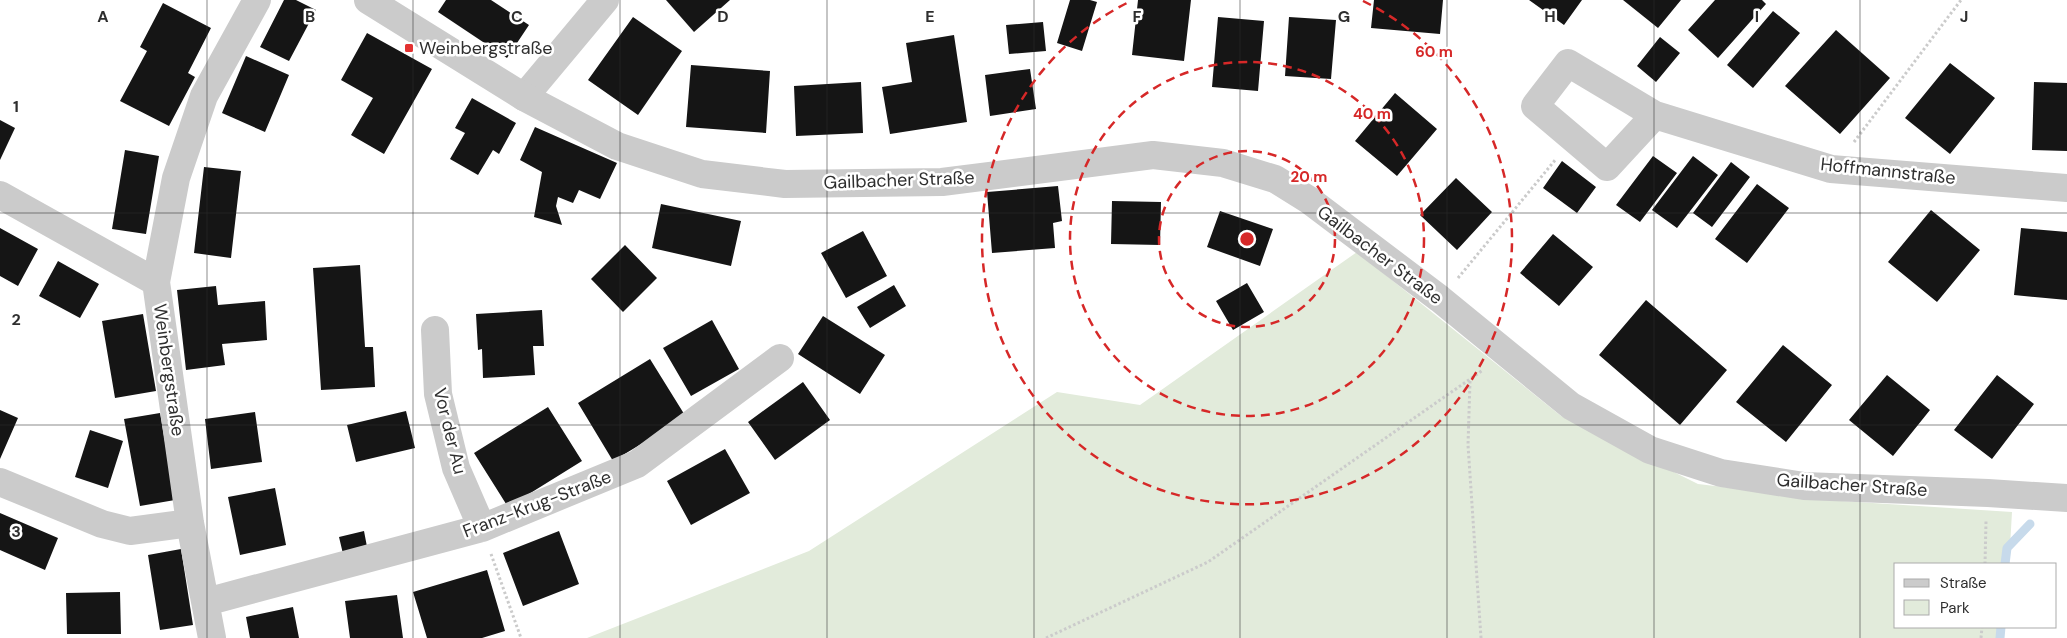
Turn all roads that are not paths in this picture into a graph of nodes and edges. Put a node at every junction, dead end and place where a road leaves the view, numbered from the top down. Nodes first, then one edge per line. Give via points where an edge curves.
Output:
1 (258, 0) edge
2 (368, 0) edge
3 (605, 0) edge
4 (524, 97) junction
5 (1655, 115) junction
6 (2067, 188) edge
7 (0, 195) edge
8 (156, 282) junction
9 (435, 330) dead end
10 (780, 358) dead end
11 (0, 482) edge
12 (2067, 498) edge
13 (190, 523) junction
14 (482, 528) junction
15 (206, 602) junction
16 (212, 638) edge

1 - 8 street, Weinbergstraße via 204,96 176,178
2 - 4 street, Gailbacher Straße
3 - 4 street
4 - 12 street, Gailbacher Straße via 617,146 702,174 785,184 942,182 1152,155 1222,163 1275,179 1309,200 1571,406 1650,450 1721,473 1804,486
5 - 5 street, Hoffmannstraße via 1568,63 1535,106 1607,167
5 - 6 street, Hoffmannstraße via 1831,169
7 - 8 street
8 - 13 street, Weinbergstraße
9 - 14 street, Vor der Au via 438,394 456,468
10 - 14 street, Franz-Krug-Straße via 637,464
11 - 13 street via 102,524 130,531
13 - 15 street, Weinbergstraße
14 - 15 street, Franz-Krug-Straße
15 - 16 street, Weinbergstraße

